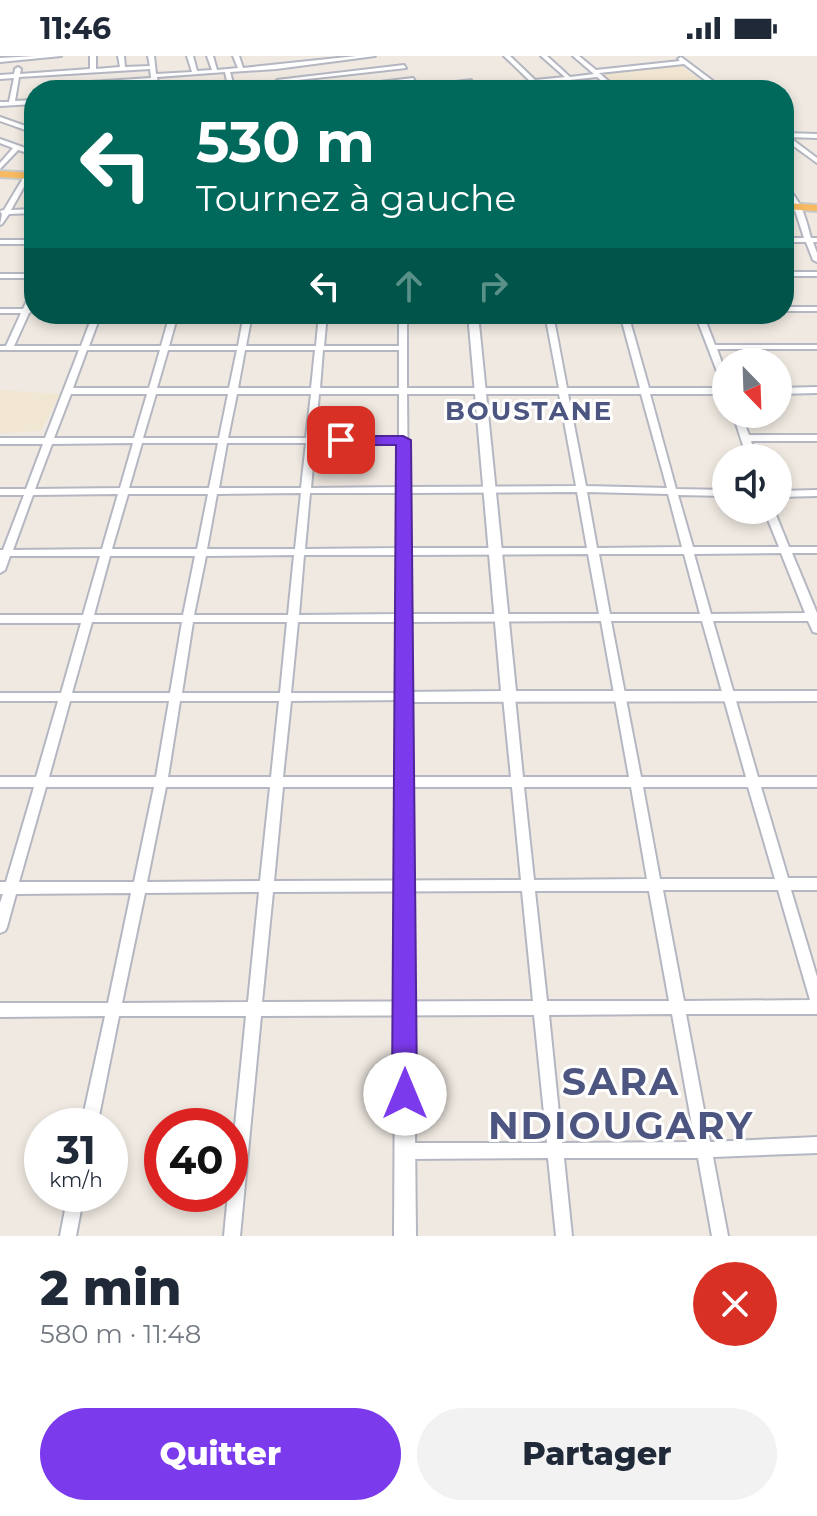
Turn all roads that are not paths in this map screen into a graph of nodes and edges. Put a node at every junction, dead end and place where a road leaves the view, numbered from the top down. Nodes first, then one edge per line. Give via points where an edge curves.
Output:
1 (60, 56) edge
2 (93, 56) edge
3 (121, 56) edge
4 (151, 56) edge
5 (190, 56) edge
6 (203, 56) edge
7 (210, 56) edge
8 (236, 56) edge
9 (372, 56) edge
10 (395, 56) edge
11 (507, 56) edge
12 (544, 56) edge
13 (576, 56) edge
14 (353, 57) edge
15 (273, 58) edge
16 (682, 58) edge
17 (2, 60) edge
18 (276, 66) junction
19 (152, 67) junction
20 (404, 67) junction
21 (123, 69) junction
22 (241, 70) junction
23 (93, 71) junction
24 (227, 71) junction
25 (215, 72) junction
26 (61, 73) junction
27 (195, 73) junction
28 (597, 74) junction
29 (18, 76) junction
30 (0, 77) edge
31 (154, 77) junction
32 (570, 79) junction
33 (60, 80) edge
34 (138, 80) edge
35 (154, 80) edge
36 (229, 80) edge
37 (280, 80) joint
38 (413, 80) edge
39 (531, 80) joint
40 (604, 80) edge
41 (710, 80) edge
42 (24, 102) edge
43 (12, 103) junction
44 (0, 104) edge
45 (0, 119) edge
46 (24, 121) edge
47 (9, 122) junction
48 (24, 127) edge
49 (794, 136) edge
50 (817, 136) edge
51 (0, 141) edge
52 (794, 144) edge
53 (18, 146) junction
54 (24, 149) edge
55 (817, 161) edge
56 (0, 167) edge
57 (0, 174) edge
58 (24, 176) edge
59 (24, 185) edge
60 (794, 200) edge
61 (794, 207) edge
62 (800, 207) junction
63 (817, 208) edge
64 (24, 211) edge
65 (3, 212) edge
66 (0, 223) edge
67 (794, 240) edge
68 (806, 240) junction
69 (817, 240) edge
70 (0, 242) edge
71 (24, 242) edge
72 (817, 260) edge
73 (794, 274) edge
74 (817, 274) edge
75 (0, 276) edge
76 (24, 276) edge
77 (794, 309) edge
78 (817, 309) edge
79 (0, 311) edge
80 (24, 311) edge
81 (24, 320) edge
82 (93, 324) edge
83 (171, 324) edge
84 (246, 324) edge
85 (322, 324) edge
86 (403, 324) edge
87 (474, 324) edge
88 (551, 324) edge
89 (627, 324) edge
90 (703, 324) edge
91 (712, 347) joint
92 (817, 347) edge
93 (4, 348) edge
94 (84, 348) junction
95 (164, 348) junction
96 (241, 348) junction
97 (319, 348) junction
98 (403, 348) junction
99 (712, 388) edge
100 (646, 390) junction
101 (817, 390) edge
102 (68, 391) junction
103 (152, 391) junction
104 (233, 391) junction
105 (315, 391) junction
106 (403, 391) junction
107 (480, 391) junction
108 (563, 391) junction
109 (792, 391) edge
110 (742, 428) edge
111 (746, 438) junction
112 (817, 438) edge
113 (310, 440) junction
114 (403, 440) junction
115 (0, 441) edge
116 (49, 441) junction
117 (138, 441) junction
118 (223, 441) junction
119 (748, 444) edge
120 (581, 489) junction
121 (490, 490) junction
122 (671, 490) junction
123 (124, 491) junction
124 (0, 492) edge
125 (305, 492) junction
126 (404, 492) junction
127 (712, 492) edge
128 (29, 493) junction
129 (212, 493) junction
130 (817, 493) edge
131 (792, 494) edge
132 (775, 524) edge
133 (787, 549) junction
134 (688, 550) junction
135 (817, 550) edge
136 (3, 553) edge
137 (106, 553) junction
138 (201, 553) junction
139 (299, 553) junction
140 (404, 553) junction
141 (496, 553) junction
142 (593, 553) junction
143 (0, 570) edge
144 (605, 617) junction
145 (815, 617) edge
146 (293, 618) junction
147 (404, 618) junction
148 (502, 618) junction
149 (708, 618) junction
150 (0, 619) edge
151 (87, 619) junction
152 (188, 619) junction
153 (817, 629) edge
154 (64, 694) junction
155 (176, 695) junction
156 (728, 696) junction
157 (817, 696) edge
158 (0, 697) edge
159 (404, 697) junction
160 (509, 697) junction
161 (620, 697) junction
162 (285, 698) junction
163 (275, 780) junction
164 (39, 781) junction
165 (754, 781) junction
166 (0, 782) edge
167 (817, 782) edge
168 (161, 783) junction
169 (518, 783) junction
170 (636, 783) junction
171 (404, 784) junction
172 (656, 883) junction
173 (782, 884) junction
174 (817, 884) edge
175 (526, 885) junction
176 (265, 886) junction
177 (405, 887) junction
178 (5, 888) edge
179 (138, 888) junction
180 (0, 927) edge
181 (817, 1001) edge
182 (817, 1007) edge
183 (541, 1008) junction
184 (677, 1008) junction
185 (254, 1009) junction
186 (404, 1009) junction
187 (0, 1010) edge
188 (112, 1010) junction
189 (93, 1108) edge
190 (817, 1145) edge
191 (555, 1150) junction
192 (703, 1150) junction
193 (405, 1151) junction
194 (73, 1212) edge
195 (68, 1236) edge
196 (232, 1236) edge
197 (405, 1236) edge
198 (564, 1236) edge
199 (720, 1236) edge

1 - 17 street
1 - 26 street
2 - 23 street
3 - 21 street
4 - 19 street
5 - 6 street
5 - 27 street
7 - 25 street
8 - 22 street
9 - 14 street
10 - 20 street
11 - 39 street
12 - 32 street
13 - 28 street
14 - 18 street
15 - 18 street
16 - 28 street
16 - 41 street
17 - 29 street via 17,65
18 - 22 street
18 - 37 street
19 - 21 street
19 - 31 street
20 - 37 street
20 - 38 street
21 - 23 street
22 - 24 street
23 - 26 street
24 - 25 street
24 - 36 street
25 - 27 street
26 - 29 street
26 - 33 street
27 - 31 street
28 - 32 street
28 - 40 street
29 - 30 street
29 - 43 street
31 - 34 street
31 - 35 street
32 - 39 street
42 - 43 street
43 - 44 street
45 - 47 street
46 - 47 street
47 - 48 street
49 - 50 street
51 - 53 street
52 - 55 street
53 - 54 street
53 - 56 street
57 - 58 highway
59 - 65 street
60 - 62 street
61 - 62 highway
62 - 63 highway
62 - 68 street
64 - 65 street
65 - 66 street
67 - 68 street
68 - 69 street
68 - 72 street
70 - 71 street
73 - 74 street
75 - 76 street
77 - 78 street
79 - 80 street
81 - 93 street
82 - 94 street
83 - 95 street
84 - 96 street
85 - 97 street
86 - 98 street
87 - 107 street
88 - 108 street
89 - 100 street
90 - 91 street
91 - 92 street
93 - 94 street
94 - 95 street
94 - 102 street
95 - 96 street
95 - 103 street
96 - 97 street
96 - 104 street
97 - 98 street
97 - 105 street
98 - 106 street
99 - 100 street
100 - 108 street
100 - 122 street
101 - 109 street
102 - 103 street
102 - 116 street
103 - 104 street
103 - 117 street
104 - 105 street
104 - 118 street
105 - 106 street
105 - 113 street
106 - 107 street
106 - 114 street
107 - 108 street
107 - 121 street
108 - 120 street
110 - 111 street
111 - 112 street
111 - 119 street
113 - 114 street
113 - 118 street
113 - 125 street
114 - 126 street
115 - 116 street
116 - 117 street
116 - 128 street
117 - 118 street
117 - 123 street
118 - 129 street
120 - 121 street
120 - 122 street
120 - 142 street
121 - 126 street
121 - 141 street
122 - 127 street
122 - 134 street
123 - 128 street
123 - 129 street
123 - 137 street
124 - 128 street
125 - 126 street
125 - 129 street
125 - 139 street
126 - 140 street
128 - 136 street
129 - 138 street
130 - 131 street
132 - 133 street
133 - 134 street
133 - 135 street
133 - 145 street
134 - 142 street
134 - 149 street
136 - 137 street
136 - 143 street
137 - 138 street
137 - 151 street
138 - 139 street
138 - 152 street
139 - 140 street
139 - 146 street
140 - 141 street
140 - 147 street
141 - 142 street
141 - 148 street
142 - 144 street
144 - 148 street
144 - 149 street
144 - 161 street
145 - 149 street
145 - 153 street
146 - 147 street
146 - 152 street
146 - 162 street
147 - 148 street
147 - 159 street
148 - 160 street
149 - 156 street
150 - 151 street
151 - 152 street
151 - 154 street
152 - 155 street
154 - 155 street
154 - 158 street
154 - 164 street
155 - 162 street
155 - 168 street
156 - 157 street
156 - 161 street
156 - 165 street
159 - 160 street
159 - 162 street
159 - 171 street
160 - 161 street
160 - 169 street
161 - 170 street
162 - 163 street
163 - 168 street
163 - 171 street
163 - 176 street
164 - 166 street
164 - 168 street
164 - 178 street
165 - 167 street
165 - 170 street
165 - 173 street
168 - 179 street
169 - 170 street
169 - 171 street
169 - 175 street
170 - 172 street
171 - 177 street
172 - 173 street
172 - 175 street
172 - 184 street
173 - 174 street
173 - 181 street
175 - 177 street
175 - 183 street
176 - 177 street
176 - 179 street
176 - 185 street
177 - 186 street
178 - 179 street
178 - 180 street
179 - 188 street
182 - 184 street
183 - 184 street
183 - 186 street
183 - 191 street
184 - 192 street
185 - 186 street
185 - 188 street
185 - 196 street
186 - 193 street
187 - 188 street
188 - 189 street
190 - 192 street
191 - 192 street
191 - 193 street
191 - 198 street
192 - 199 street
193 - 197 street
194 - 195 street

